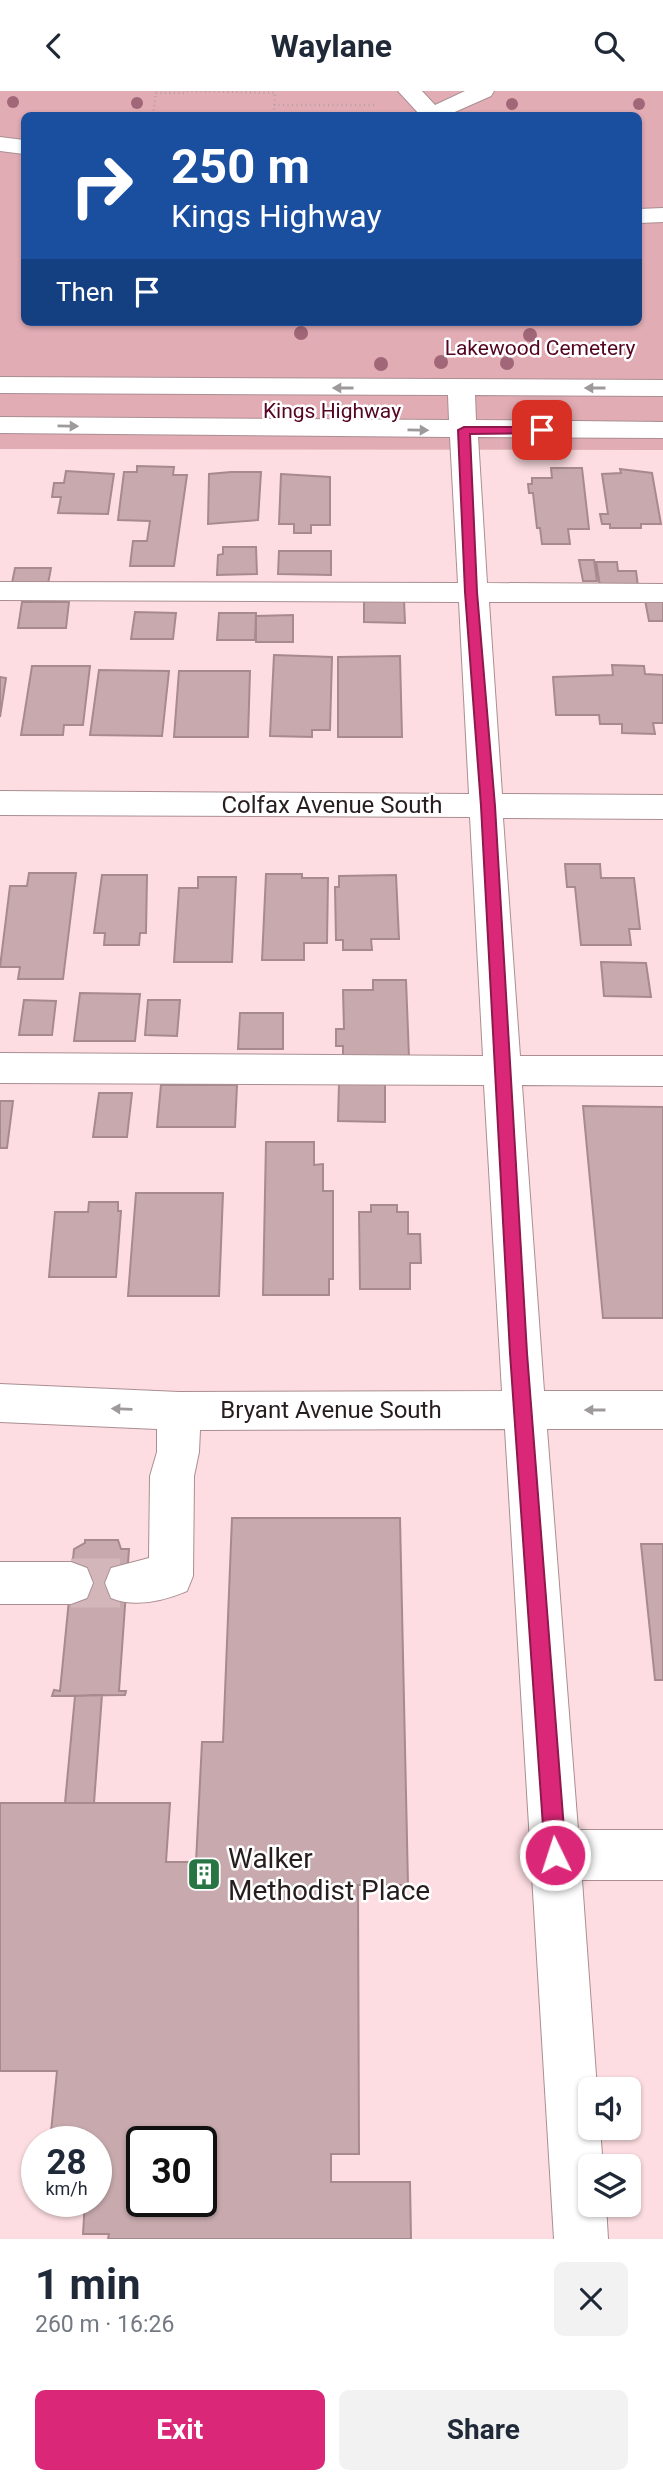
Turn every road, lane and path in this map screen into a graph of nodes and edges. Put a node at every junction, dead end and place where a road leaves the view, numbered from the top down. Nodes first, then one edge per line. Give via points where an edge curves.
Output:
1 (483, 91) edge
2 (156, 92) edge
3 (187, 92) edge
4 (274, 105) junction
5 (424, 106) edge
6 (153, 112) edge
7 (274, 112) edge
8 (0, 144) edge
9 (21, 147) edge
10 (663, 215) edge
11 (642, 216) edge
12 (0, 385) edge
13 (663, 388) edge
14 (461, 389) junction
15 (0, 425) edge
16 (464, 430) junction
17 (663, 430) edge
18 (0, 591) edge
19 (471, 592) junction
20 (663, 593) edge
21 (0, 803) edge
22 (488, 806) junction
23 (663, 807) edge
24 (0, 1068) edge
25 (502, 1071) junction
26 (663, 1071) edge
27 (0, 1403) edge
28 (523, 1410) junction
29 (663, 1410) edge
30 (179, 1411) junction
31 (0, 1583) edge
32 (71, 1583) tunnel mouth
33 (127, 1583) tunnel mouth
34 (555, 1855) junction
35 (663, 1855) edge
36 (581, 2239) edge

1 - 5 street
2 - 3 path
2 - 6 path
3 - 4 path via 275,93
4 - 5 path
4 - 7 path
8 - 9 street
10 - 11 street
14 -> 12 street
13 -> 14 street
14 - 16 street
15 -> 16 street
16 - 17 street
16 - 19 street
18 - 19 street
19 - 20 street
19 - 22 street
21 - 22 street, Colfax Avenue South
22 - 23 street, Colfax Avenue South
22 - 25 street
24 - 25 street
25 - 26 street
25 - 28 street
30 -> 27 street, Bryant Avenue South
29 -> 28 street, Bryant Avenue South
28 - 30 street, Bryant Avenue South
28 - 34 street
30 - 33 street via 172,1476 171,1576
31 - 32 street
34 - 35 street
34 - 36 street

